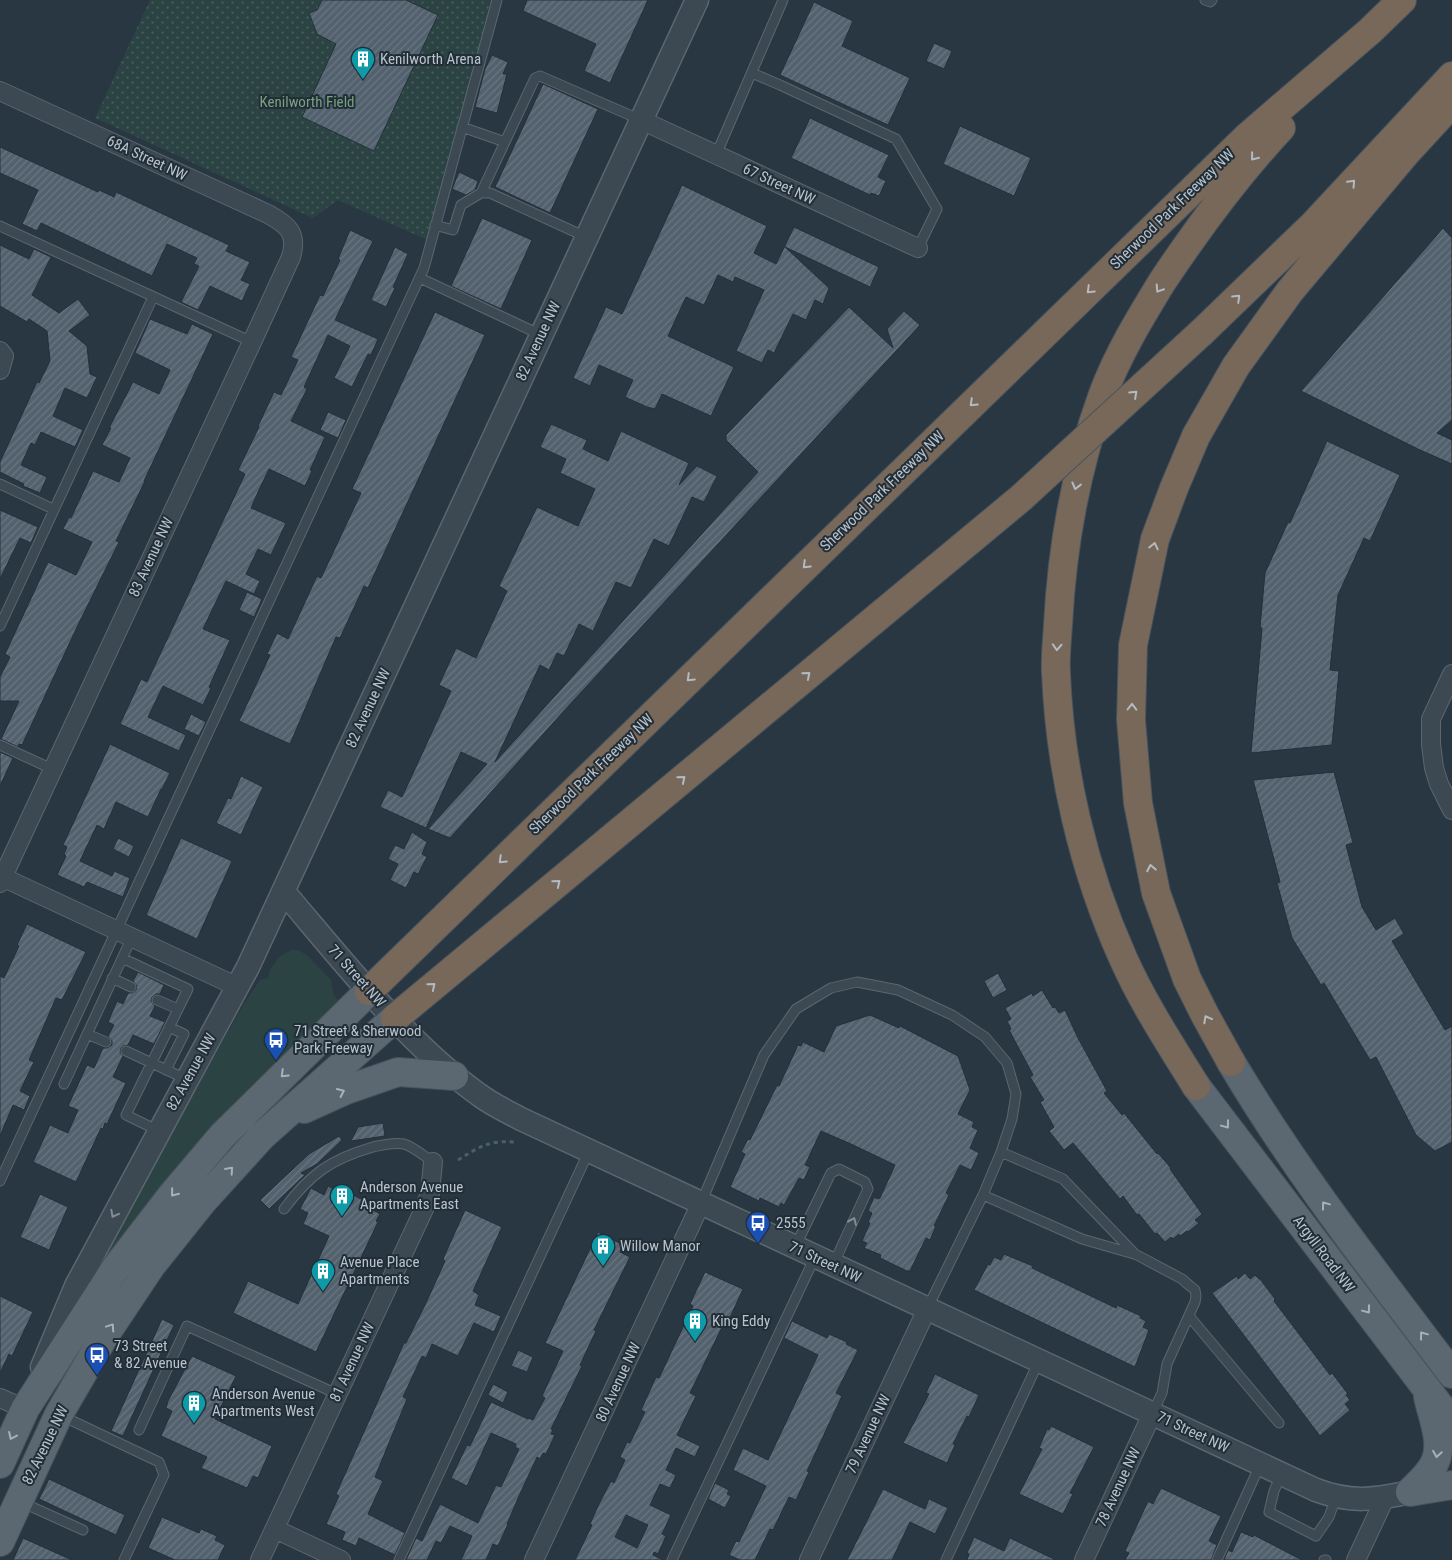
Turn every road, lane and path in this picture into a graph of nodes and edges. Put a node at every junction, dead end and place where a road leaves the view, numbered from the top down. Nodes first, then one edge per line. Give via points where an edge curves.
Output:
1 (497, 0) edge
2 (697, 0) edge
3 (783, 0) edge
4 (1205, 0) edge
5 (1212, 0) edge
6 (1402, 0) edge
7 (1370, 31) junction
8 (752, 73) junction
9 (1452, 76) edge
10 (0, 91) edge
11 (1452, 103) edge
12 (641, 120) junction
13 (462, 127) junction
14 (505, 142) junction
15 (716, 155) junction
16 (482, 193) junction
17 (435, 225) junction
18 (0, 226) edge
19 (290, 230) joint
20 (586, 237) junction
21 (918, 248) joint
22 (420, 278) junction
23 (153, 297) junction
24 (541, 335) junction
25 (252, 342) junction
26 (0, 484) edge
27 (54, 509) junction
28 (0, 626) edge
29 (1452, 674) edge
30 (0, 745) edge
31 (52, 769) junction
32 (1452, 810) edge
33 (1, 879) edge
34 (284, 892) junction
35 (124, 934) junction
36 (122, 958) junction
37 (112, 978) junction
38 (131, 987) dead end
39 (238, 987) junction
40 (369, 990) junction
41 (157, 1000) dead end
42 (178, 1009) junction
43 (395, 1018) junction
44 (169, 1027) junction
45 (87, 1034) junction
46 (106, 1042) dead end
47 (126, 1051) dead end
48 (1231, 1062) joint
49 (152, 1063) junction
50 (166, 1070) junction
51 (454, 1076) junction
52 (186, 1080) junction
53 (64, 1084) dead end
54 (1196, 1086) joint
55 (280, 1119) junction
56 (159, 1131) junction
57 (515, 1142) dead end
58 (589, 1151) junction
59 (1002, 1152) junction
60 (458, 1160) dead end
61 (433, 1162) joint
62 (0, 1181) edge
63 (982, 1195) junction
64 (701, 1203) junction
65 (284, 1209) dead end
66 (794, 1248) junction
67 (1135, 1254) junction
68 (824, 1261) junction
69 (927, 1309) junction
70 (1189, 1316) junction
71 (1039, 1361) junction
72 (1452, 1374) edge
73 (1426, 1389) junction
74 (337, 1394) junction
75 (0, 1398) edge
76 (25, 1409) junction
77 (59, 1414) junction
78 (1152, 1414) junction
79 (1279, 1422) dead end
80 (1452, 1422) edge
81 (139, 1430) dead end
82 (0, 1464) edge
83 (1260, 1464) junction
84 (1281, 1474) junction
85 (1452, 1485) edge
86 (1398, 1495) junction
87 (1336, 1497) junction
88 (19, 1501) junction
89 (275, 1529) junction
90 (83, 1530) dead end
91 (0, 1542) edge
92 (124, 1560) edge
93 (260, 1560) edge
94 (341, 1560) edge
95 (399, 1560) edge
96 (534, 1560) edge
97 (672, 1560) edge
98 (809, 1560) edge
99 (946, 1560) edge
100 (1084, 1560) edge
101 (1217, 1560) edge
102 (1356, 1560) edge

1 - 13 lane
2 - 12 street, 82 Avenue NW
3 - 8 lane
4 - 5 lane
6 - 7 highway, Sherwood Park Freeway NW
7 -> 40 highway, Sherwood Park Freeway NW via 1248,136
7 -> 54 highway via 1259,152 1214,206 1174,265 1135,326 1104,393 1075,489 1060,584 1055,670 1063,760 1080,836 1122,958 1149,1010
8 - 15 lane
8 - 21 lane via 896,139 937,209
43 -> 9 highway, bridge via 1021,498 1202,332 1312,225
10 - 19 street, 68A Street NW via 268,214
48 -> 11 highway via 1187,979 1156,893 1138,803 1131,720 1133,645 1155,539 1196,436 1236,366 1290,291
12 - 14 lane via 540,76 535,78
12 - 15 street, 67 Street NW
12 - 20 street, 82 Avenue NW
13 - 14 lane
13 - 17 lane
14 - 16 lane
15 - 21 street, 67 Street NW
16 - 17 lane via 461,205 454,230
16 - 20 lane
17 - 22 lane
18 - 23 lane
19 - 25 street, 83 Avenue NW via 294,242 291,257
20 - 24 street, 82 Avenue NW
22 - 24 lane
22 - 35 lane
23 - 25 lane
23 - 27 lane
24 - 34 street, 82 Avenue NW
25 - 31 street, 83 Avenue NW
26 - 27 lane
27 - 28 lane
29 - 32 street via 1431,719 1434,768
30 - 31 lane
31 - 33 street, 83 Avenue NW
33 - 35 street
34 - 39 street, 82 Avenue NW
34 - 40 street, 71 Street NW
35 - 36 lane
35 - 39 street
35 - 62 lane
36 - 37 lane
36 - 42 lane via 188,989
37 - 38 lane
37 - 45 lane
39 - 52 street, 82 Avenue NW
40 - 43 street, 71 Street NW
40 -> 76 main road, 82 Avenue NW via 222,1136 172,1195 115,1269
41 - 42 lane
42 - 44 lane
43 - 51 street, 71 Street NW
43 - 55 main road, 82 Avenue NW
44 - 49 lane
44 - 50 lane via 184,1034
45 - 46 lane
45 - 53 lane
47 - 49 lane
72 -> 48 main road, Argyll Road NW via 1314,1190
49 - 50 lane
49 - 56 lane via 126,1115
50 - 52 lane
55 -> 51 main road via 346,1090 398,1072
51 - 58 street, 71 Street NW via 494,1104
52 - 56 street, 82 Avenue NW
54 -> 73 main road, Argyll Road NW
77 -> 55 main road, 82 Avenue NW via 151,1266 219,1182
56 -> 76 street, 82 Avenue NW via 76,1286
57 - 60 path via 492,1142
58 - 64 street, 71 Street NW
58 - 95 lane
59 - 63 lane
59 - 64 lane via 1016,1094 1007,1064 985,1037 952,1015 898,990 857,982 831,988 796,1009 764,1056
59 - 67 lane via 1063,1179
61 - 65 lane via 409,1146 396,1143 356,1152 315,1174
61 - 74 street, 81 Avenue NW via 425,1207
63 - 67 lane via 1082,1239
63 - 69 lane
64 - 66 street, 71 Street NW
64 - 96 street, 80 Avenue NW
66 - 68 street, 71 Street NW
68 -> 66 lane via 868,1189 865,1182 839,1169 831,1173
67 - 70 lane via 1182,1278 1195,1290 1195,1302
68 - 69 street, 71 Street NW
68 - 97 lane
69 - 71 street, 71 Street NW
69 - 98 street, 79 Avenue NW
70 - 78 lane via 1167,1364 1162,1393
70 - 79 lane
71 - 78 street, 71 Street NW
71 - 99 lane
73 - 80 main road, Argyll Road NW
73 -> 86 main road via 1438,1442 1436,1461 1432,1468
74 - 81 lane via 187,1326
74 - 89 street, 81 Avenue NW
75 - 76 street
76 -> 82 main road, 82 Avenue NW
77 - 88 main road, 82 Avenue NW
77 - 92 lane via 159,1462 164,1475
78 - 83 street, 71 Street NW
78 - 100 street, 78 Avenue NW
83 - 84 street, 71 Street NW
83 - 101 lane
84 - 87 street, 71 Street NW
84 - 87 lane via 1269,1512 1316,1536 1330,1517
85 - 86 main road
86 - 87 street, 71 Street NW via 1355,1500
86 - 102 street
88 - 90 lane
88 - 91 main road, 82 Avenue NW
89 - 93 street, 81 Avenue NW
89 - 94 street

